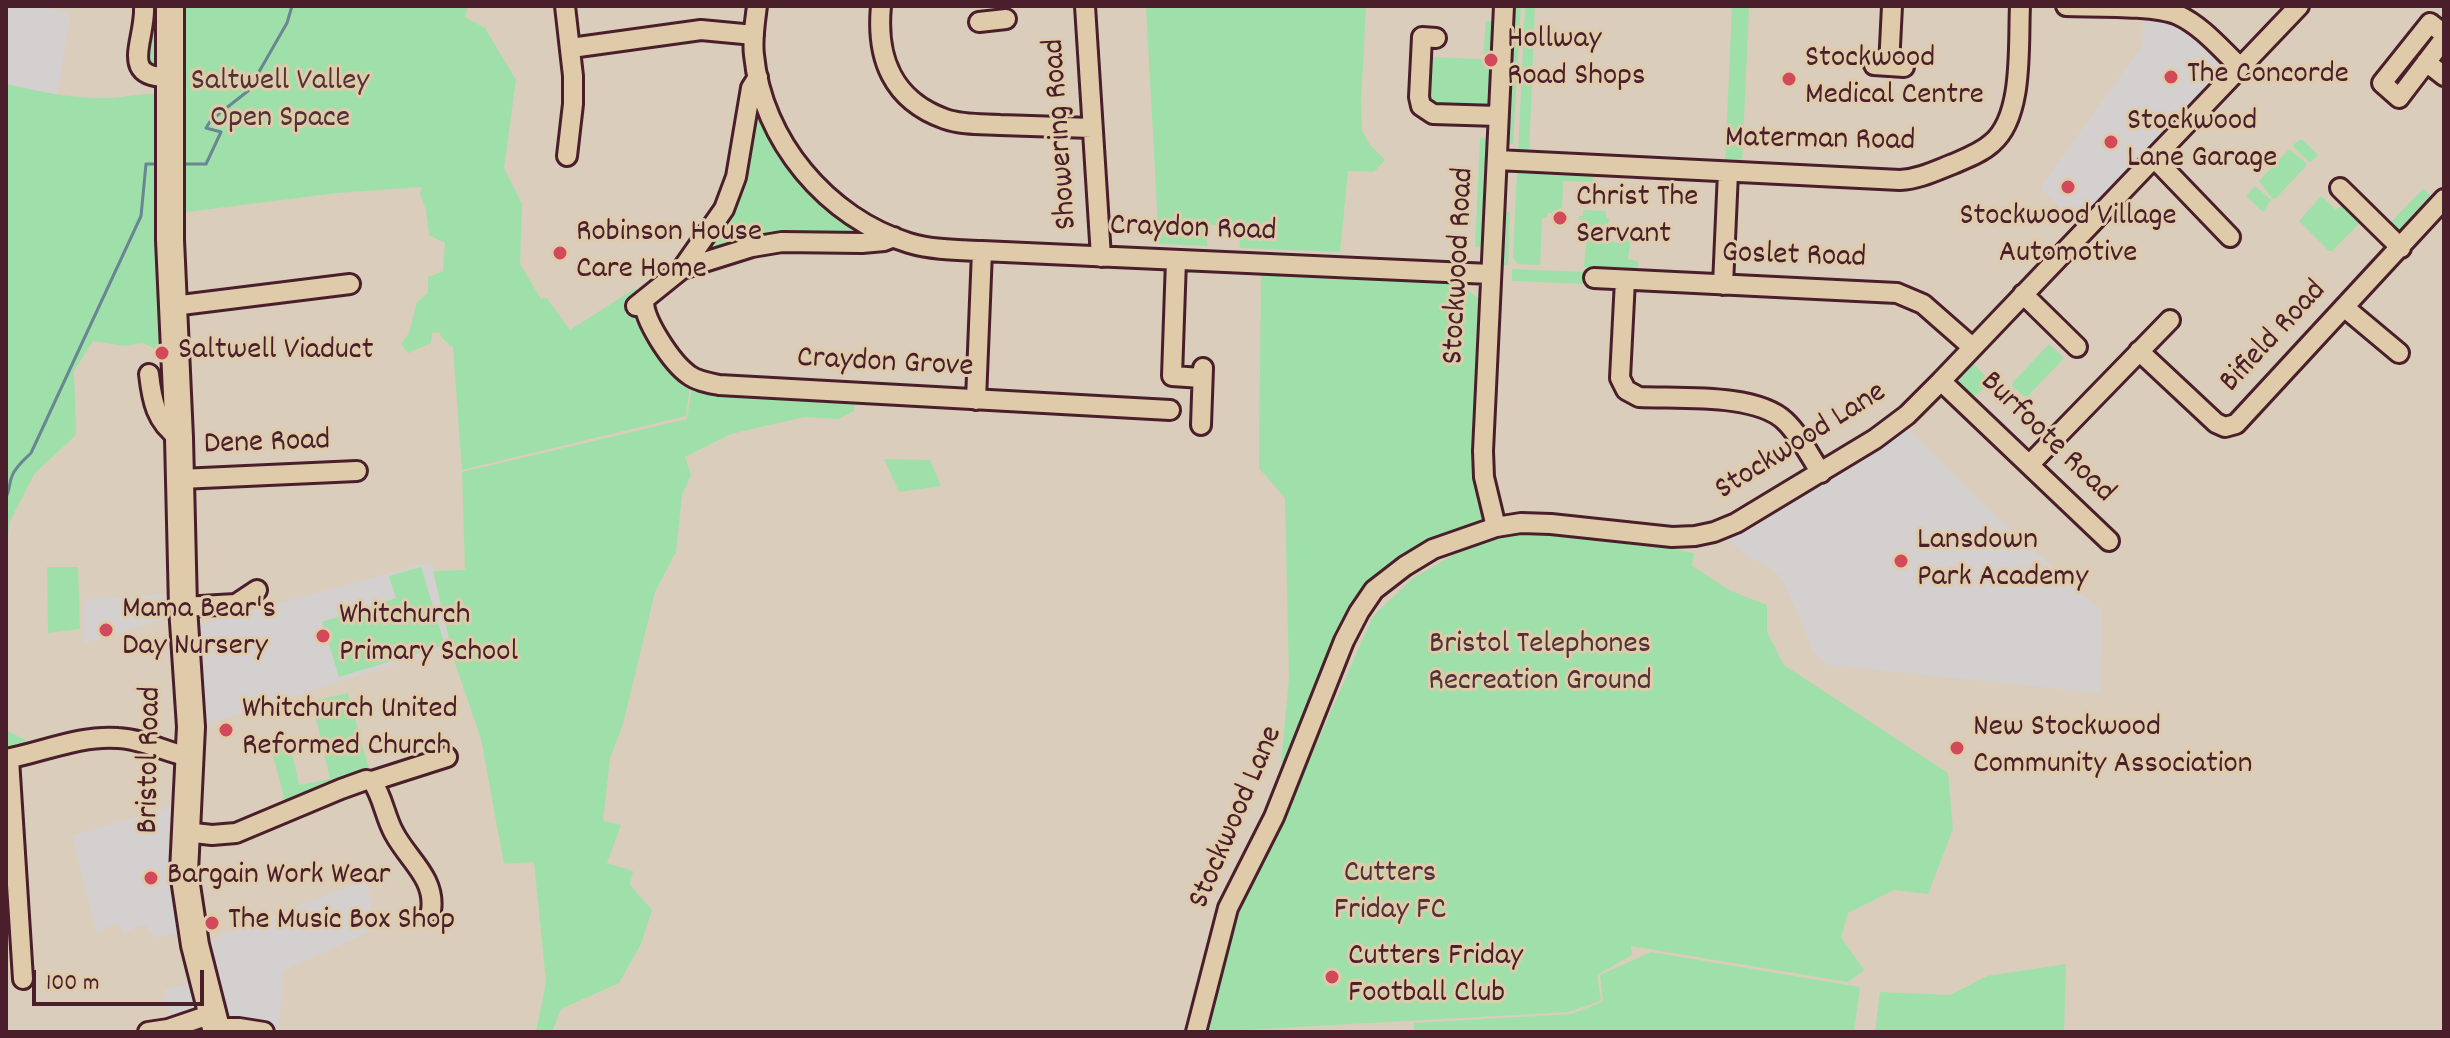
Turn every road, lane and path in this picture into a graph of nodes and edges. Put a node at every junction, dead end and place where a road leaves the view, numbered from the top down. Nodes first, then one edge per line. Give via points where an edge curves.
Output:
1 (144, 6) edge
2 (170, 6) edge
3 (565, 6) edge
4 (757, 6) edge
5 (881, 6) edge
6 (1085, 6) edge
7 (1504, 6) edge
8 (1892, 6) edge
9 (2020, 6) edge
10 (2066, 6) edge
11 (2299, 6) edge
12 (2155, 8) edge
13 (754, 35) junction
14 (2444, 36) edge
15 (1436, 38) dead end
16 (571, 48) junction
17 (2426, 62) junction
18 (1889, 66) dead end
19 (2240, 67) junction
20 (2444, 76) edge
21 (758, 77) junction
22 (171, 82) junction
23 (1498, 116) junction
24 (1092, 128) junction
25 (567, 156) dead end
26 (2155, 159) junction
27 (1497, 160) junction
28 (1728, 172) junction
29 (2340, 188) dead end
30 (2444, 199) edge
31 (894, 237) junction
32 (2230, 237) dead end
33 (2401, 248) junction
34 (982, 251) junction
35 (1101, 257) junction
36 (1176, 260) junction
37 (682, 269) junction
38 (1490, 274) junction
39 (1594, 278) dead end
40 (1625, 280) junction
41 (350, 284) dead end
42 (1723, 285) junction
43 (2023, 294) junction
44 (640, 303) joint
45 (173, 306) junction
46 (2344, 307) junction
47 (2170, 320) dead end
48 (1972, 347) junction
49 (2077, 347) dead end
50 (2139, 351) junction
51 (2399, 353) dead end
52 (149, 374) dead end
53 (1941, 381) junction
54 (976, 400) junction
55 (1170, 410) dead end
56 (1201, 425) dead end
57 (179, 438) junction
58 (2030, 464) junction
59 (357, 471) dead end
60 (1821, 473) junction
61 (180, 479) junction
62 (1496, 527) junction
63 (2109, 541) dead end
64 (257, 590) dead end
65 (183, 607) junction
66 (191, 757) junction
67 (447, 757) dead end
68 (8, 759) edge
69 (372, 781) junction
70 (185, 832) junction
71 (10, 840) edge
72 (431, 911) dead end
73 (23, 979) dead end
74 (215, 1025) edge
75 (148, 1032) edge
76 (264, 1032) edge
77 (1196, 1032) edge

1 - 22 street via 136,32 140,69
2 - 22 highway, Bristol Road
3 - 16 street
4 - 13 street
5 - 24 street via 879,36 890,75 924,109 946,120 970,123
6 - 24 street, Showering Road
7 - 23 street, Stockwood Road
8 - 18 street
9 - 28 street, Materman Road via 2012,110 1993,143 1976,154 1912,179
10 - 12 street
11 - 19 street, Stockwood Lane
12 - 19 street via 2192,23
13 - 16 street via 701,30
13 - 21 street
14 - 17 street
14 - 17 street via 2430,23 2382,83 2399,98
15 - 23 street via 1422,37 1421,106 1433,114
16 - 25 street via 573,104
17 - 20 street
19 - 26 street, Stockwood Lane
21 - 31 street, Craydon Road via 772,123 800,168 842,207
21 - 37 street, Craydon Road via 751,88 736,177 724,209
22 - 45 highway, Bristol Road
23 - 27 street, Stockwood Road
24 - 35 street, Showering Road
26 - 32 street
26 - 43 street, Stockwood Lane
27 - 28 street, Materman Road
27 - 38 street, Stockwood Road
28 - 42 street
29 - 33 street
30 - 33 street, Bifield Road
31 - 34 street, Craydon Road via 929,247
31 - 37 street, Craydon Road via 862,243 782,242
33 - 46 street, Bifield Road
34 - 35 street, Craydon Road
34 - 54 street
35 - 36 street, Craydon Road
36 - 38 street, Craydon Road
36 - 56 street via 1172,376 1202,372
37 - 44 street, Craydon Road
38 - 62 street, Stockwood Road via 1483,467
39 - 40 street, Goslet Road
40 - 42 street, Goslet Road
40 - 60 street via 1620,378 1626,390 1639,397 1758,405 1786,421
41 - 45 street
42 - 48 street, Goslet Road via 1897,293 1923,304
43 - 48 street, Stockwood Lane
43 - 49 street
44 - 54 street, Craydon Grove via 677,364 704,382
45 - 57 highway, Bristol Road
46 - 50 street, Bifield Road via 2236,424 2225,427
46 - 51 street
47 - 50 street
48 - 53 street, Stockwood Lane
50 - 58 street
52 - 57 street via 153,405 166,429
53 - 58 street, Burfoote Road
53 - 60 street, Stockwood Lane via 1907,415
54 - 55 street, Craydon Grove
57 - 61 highway, Bristol Road
58 - 63 street, Burfoote Road
59 - 61 street, Dene Road
60 - 62 street, Stockwood Lane via 1736,523 1695,536 1551,524
61 - 65 highway, Bristol Road
62 - 77 street, Stockwood Lane via 1433,549 1405,566 1374,590 1359,612 1274,817 1228,908
64 - 65 street via 236,604
65 - 66 highway, Bristol Road
66 - 68 street via 116,737
66 - 70 highway, Bristol Road
67 - 69 street
68 - 71 street
69 - 70 street via 236,833
69 - 72 street via 393,832 437,891
70 - 74 highway, Bristol Road via 186,896
71 - 73 street
74 - 75 street
74 - 76 street

